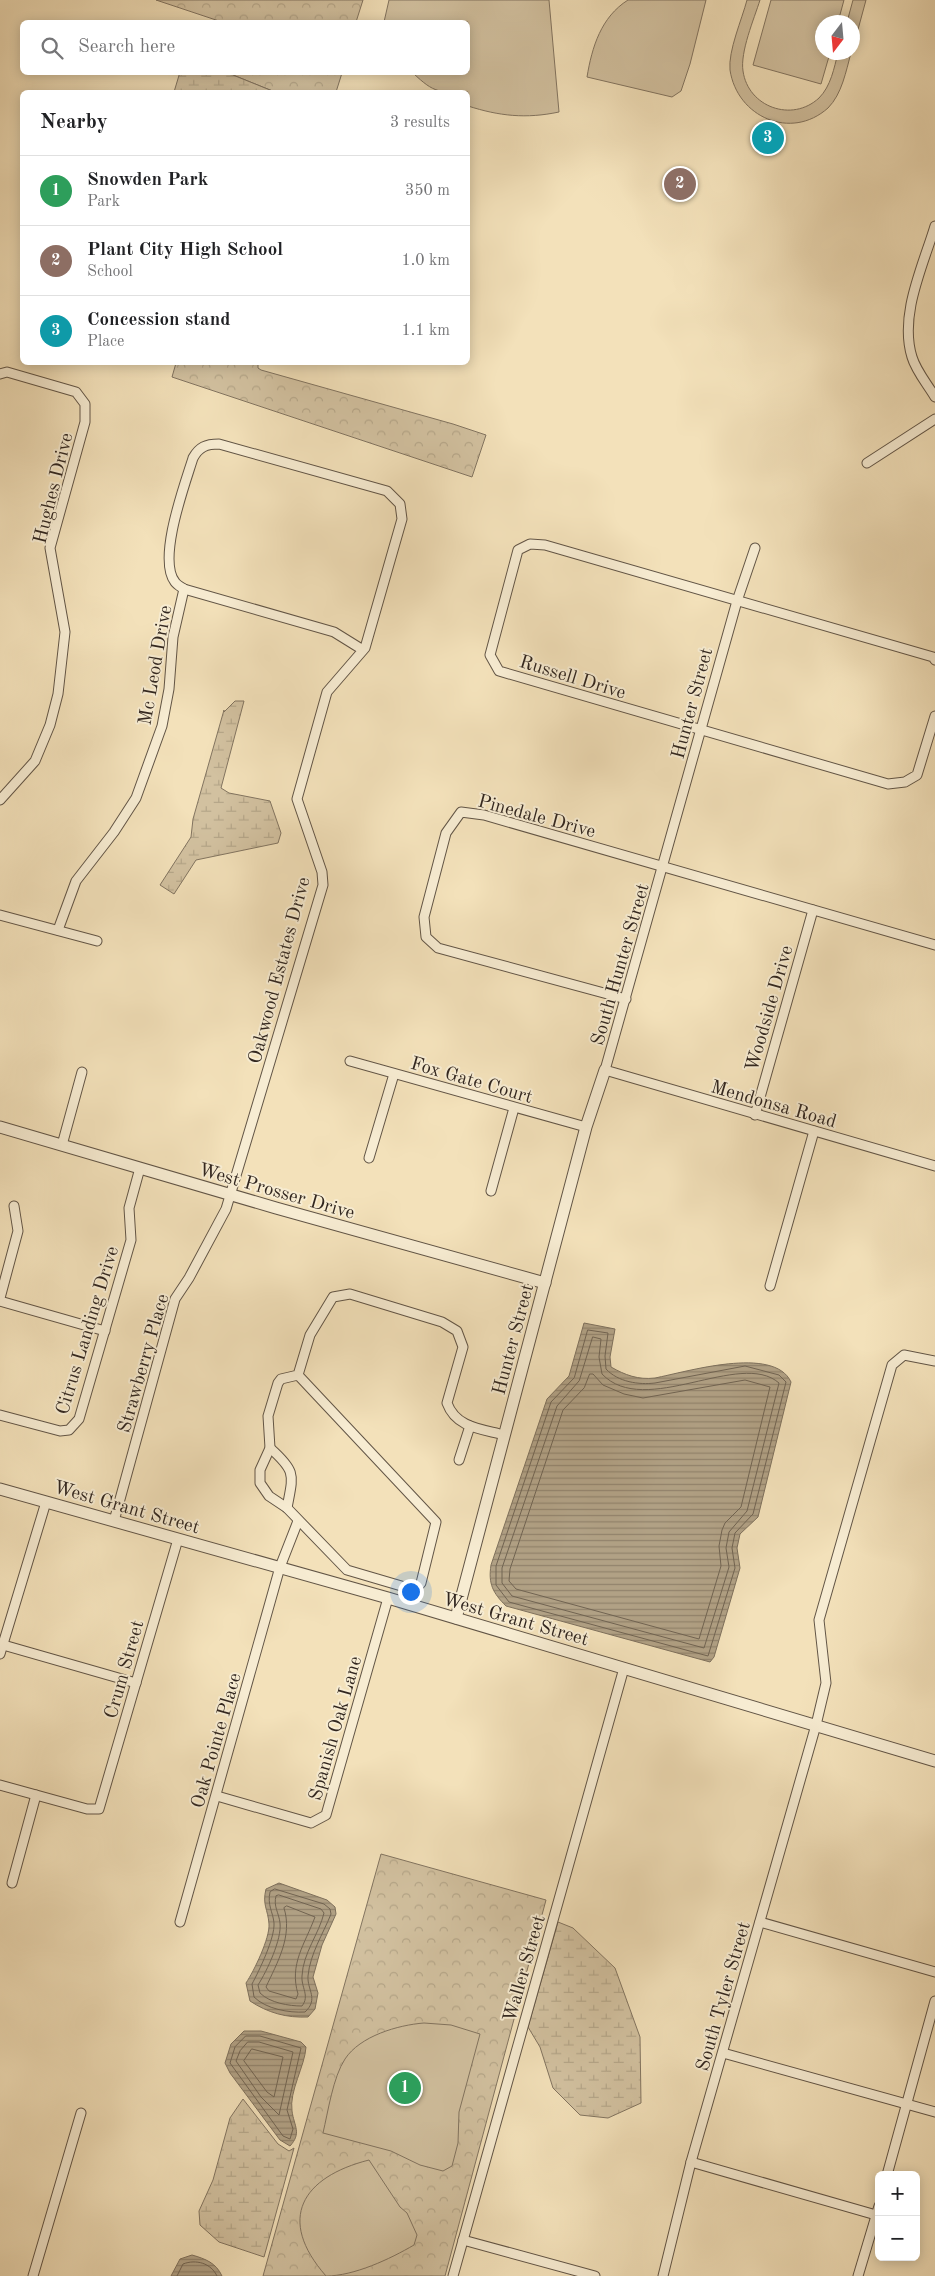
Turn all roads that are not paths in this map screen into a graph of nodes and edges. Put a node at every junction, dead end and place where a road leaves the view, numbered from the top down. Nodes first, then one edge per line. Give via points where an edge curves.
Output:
1 (935, 226) edge
2 (0, 374) edge
3 (935, 397) edge
4 (935, 419) edge
5 (867, 463) dead end
6 (755, 548) dead end
7 (184, 589) junction
8 (737, 601) junction
9 (363, 650) junction
10 (935, 660) edge
11 (935, 716) edge
12 (701, 731) junction
13 (0, 800) edge
14 (664, 867) junction
15 (813, 910) junction
16 (0, 915) edge
17 (58, 930) junction
18 (97, 941) dead end
19 (935, 945) edge
20 (626, 999) junction
21 (350, 1061) dead end
22 (605, 1070) junction
23 (82, 1072) dead end
24 (394, 1074) junction
25 (514, 1108) junction
26 (755, 1115) junction
27 (0, 1127) edge
28 (586, 1127) junction
29 (814, 1131) junction
30 (62, 1145) junction
31 (369, 1158) dead end
32 (935, 1166) edge
33 (140, 1168) junction
34 (491, 1191) dead end
35 (231, 1195) junction
36 (14, 1206) dead end
37 (545, 1283) junction
38 (770, 1286) dead end
39 (0, 1300) edge
40 (105, 1331) junction
41 (935, 1361) edge
42 (298, 1375) junction
43 (0, 1414) edge
44 (470, 1426) junction
45 (504, 1435) junction
46 (270, 1448) junction
47 (459, 1460) dead end
48 (0, 1489) edge
49 (46, 1502) junction
50 (287, 1508) junction
51 (114, 1521) junction
52 (298, 1521) junction
53 (178, 1539) junction
54 (280, 1567) junction
55 (388, 1598) junction
56 (456, 1618) junction
57 (1, 1648) edge
58 (624, 1668) junction
59 (136, 1683) junction
60 (816, 1725) junction
61 (935, 1761) edge
62 (0, 1785) edge
63 (36, 1796) junction
64 (217, 1796) junction
65 (12, 1882) dead end
66 (180, 1922) dead end
67 (760, 1922) junction
68 (935, 1972) edge
69 (935, 2002) edge
70 (723, 2053) junction
71 (906, 2103) junction
72 (935, 2112) edge
73 (81, 2113) dead end
74 (691, 2162) junction
75 (888, 2171) edge
76 (875, 2215) edge
77 (876, 2216) edge
78 (462, 2240) junction
79 (33, 2276) edge
80 (453, 2276) edge
81 (595, 2276) edge
82 (662, 2276) edge
83 (858, 2276) edge

1 - 3 street via 911,306 908,333 912,358
2 - 13 street, Hughes Drive via 7,372 76,392 85,404 85,422 50,548 65,632 58,694 50,725 35,760
4 - 5 street
6 - 8 street, Hunter Street
7 - 9 street via 334,632
7 - 9 street, Oakwood Estates Drive via 175,583 171,574 170,535 193,458 198,449 208,444 219,444 387,491 400,504 402,518
7 - 17 street, Mc Leod Drive via 172,637 169,689 162,726 136,798 76,881
8 - 10 street, Russell Drive via 933,656
8 - 12 street, Hunter Street
8 - 12 street, Russell Drive via 545,545 530,544 518,550 490,655 499,670
9 - 35 street, Oakwood Estates Drive via 327,692 298,799 323,884
11 - 12 street, Russell Drive via 918,775 905,782 888,784
12 - 14 street, Hunter Street
14 - 15 street, Pinedale Drive
14 - 20 street, South Hunter Street
14 - 20 street, Pinedale Drive via 484,815 461,812 446,832 424,917 426,937 438,948
15 - 19 street, Pinedale Drive
15 - 26 street, Woodside Drive
16 - 17 street
17 - 18 street
20 - 22 street, South Hunter Street
21 - 24 street, Fox Gate Court
22 - 26 street, Mendonsa Road
22 - 28 street, Hunter Street
23 - 30 street
24 - 25 street, Fox Gate Court
24 - 31 street
25 - 28 street, Fox Gate Court
25 - 34 street
26 - 29 street, Mendonsa Road
27 - 30 street, West Prosser Drive
28 - 37 street, Hunter Street
29 - 32 street, Mendonsa Road
29 - 38 street
30 - 33 street, West Prosser Drive
33 - 35 street, West Prosser Drive
33 - 40 street, Citrus Landing Drive via 129,1208 131,1240
35 - 37 street, West Prosser Drive
35 - 51 street, Strawberry Place via 220,1222 174,1299
36 - 39 street via 18,1231
37 - 45 street, Hunter Street
39 - 40 street
40 - 43 street, Citrus Landing Drive via 79,1419 69,1430 50,1429
41 - 60 street, South Tyler Street via 904,1355 892,1365 819,1620 826,1683
42 - 44 street via 310,1336 327,1304 333,1297 350,1294 442,1322 457,1331 463,1347 448,1403 455,1418
42 - 46 street via 281,1379 278,1383 268,1416
42 - 52 street via 436,1524 421,1583 413,1590 351,1573
44 - 45 street
44 - 47 street
45 - 56 street, Hunter Street
46 - 50 street via 288,1464 292,1480
46 - 50 street via 260,1470 260,1483 269,1496
48 - 49 street, West Grant Street
49 - 51 street, West Grant Street
49 - 57 street
50 - 52 street
51 - 53 street, West Grant Street
52 - 54 street, Oak Pointe Place
53 - 54 street, West Grant Street
53 - 59 street, Crum Street
54 - 55 street, West Grant Street
54 - 64 street, Oak Pointe Place
55 - 56 street, West Grant Street
55 - 64 street, Spanish Oak Lane via 326,1814 311,1823
56 - 58 street, West Grant Street
57 - 59 street
58 - 60 street, West Grant Street
58 - 78 street, Waller Street
59 - 63 street, Crum Street via 99,1809
60 - 61 street, West Grant Street
60 - 67 street, South Tyler Street
62 - 63 street
63 - 65 street
64 - 66 street, Oak Pointe Place
67 - 68 street
67 - 70 street, South Tyler Street
69 - 71 street
70 - 71 street
70 - 74 street, South Tyler Street
71 - 72 street
71 - 75 street
73 - 79 street
74 - 76 street
74 - 82 street, South Tyler Street
77 - 83 street
78 - 80 street, Waller Street
78 - 81 street

